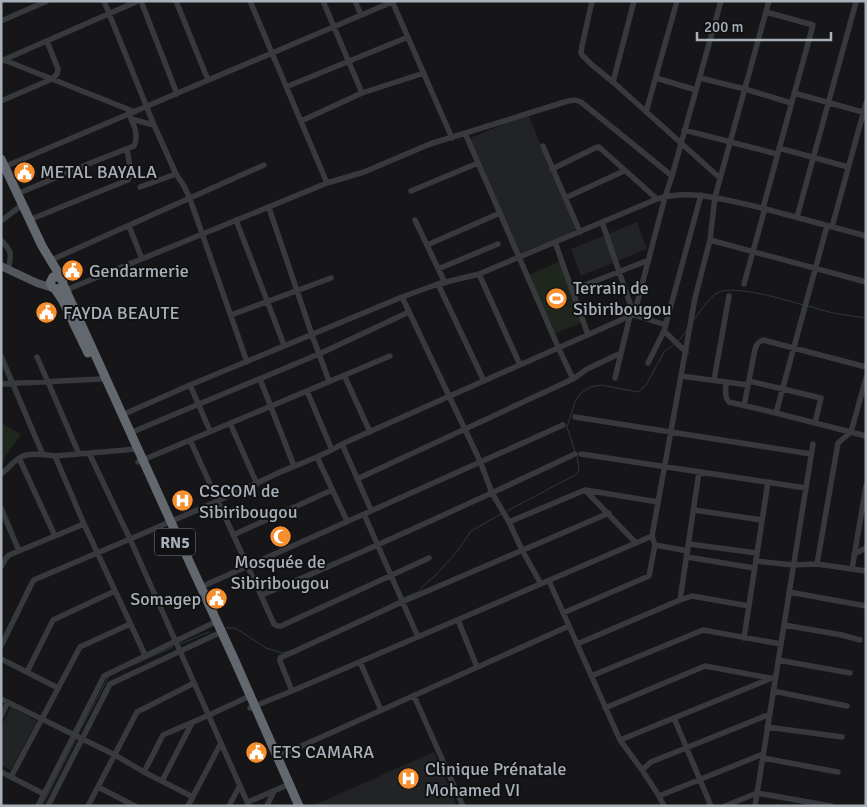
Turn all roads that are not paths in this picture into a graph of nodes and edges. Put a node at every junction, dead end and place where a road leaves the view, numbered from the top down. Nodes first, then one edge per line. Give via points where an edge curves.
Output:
1 (48, 1) edge
2 (104, 1) edge
3 (140, 1) edge
4 (176, 1) edge
5 (250, 1) edge
6 (323, 1) edge
7 (356, 1) edge
8 (592, 1) edge
9 (634, 1) edge
10 (677, 1) edge
11 (721, 1) edge
12 (770, 1) edge
13 (392, 2) edge
14 (856, 2) edge
15 (766, 12) junction
16 (109, 14) junction
17 (361, 16) junction
18 (1, 21) edge
19 (334, 27) junction
20 (408, 37) junction
21 (47, 41) junction
22 (272, 53) junction
23 (3, 60) edge
24 (349, 61) junction
25 (424, 73) junction
26 (656, 78) junction
27 (700, 78) junction
28 (52, 79) junction
29 (208, 80) junction
30 (612, 82) junction
31 (286, 87) junction
32 (745, 89) junction
33 (696, 90) junction
34 (794, 93) junction
35 (177, 94) junction
36 (362, 94) junction
37 (1, 102) edge
38 (791, 103) junction
39 (828, 103) junction
40 (866, 103) edge
41 (146, 106) junction
42 (646, 112) junction
43 (864, 113) edge
44 (132, 115) junction
45 (300, 121) junction
46 (154, 125) junction
47 (684, 130) junction
48 (465, 133) junction
49 (452, 138) junction
50 (730, 141) junction
51 (681, 143) junction
52 (543, 146) dead end
53 (126, 149) junction
54 (778, 151) junction
55 (813, 157) junction
56 (478, 163) junction
57 (264, 165) dead end
58 (848, 167) junction
59 (552, 168) junction
60 (3, 169) edge
61 (624, 170) junction
62 (176, 174) junction
63 (672, 176) junction
64 (720, 178) junction
65 (327, 183) junction
66 (140, 187) dead end
67 (411, 191) dead end
68 (17, 194) junction
69 (701, 195) junction
70 (665, 197) junction
71 (715, 197) junction
72 (565, 198) junction
73 (190, 199) junction
74 (657, 199) junction
75 (22, 205) junction
76 (269, 208) junction
77 (764, 208) junction
78 (500, 213) junction
79 (797, 217) junction
80 (29, 220) junction
81 (236, 220) junction
82 (416, 220) dead end
83 (1, 221) edge
84 (602, 222) junction
85 (129, 226) junction
86 (829, 226) junction
87 (580, 232) junction
88 (203, 234) junction
89 (866, 235) edge
90 (1, 240) edge
91 (710, 240) junction
92 (555, 242) junction
93 (498, 244) dead end
94 (427, 245) junction
95 (753, 252) junction
96 (519, 257) junction
97 (142, 259) junction
98 (649, 260) junction
99 (49, 261) junction
100 (5, 268) edge
101 (438, 269) junction
102 (816, 269) junction
103 (619, 271) junction
104 (479, 274) junction
105 (331, 278) dead end
106 (866, 282) edge
107 (57, 283) junction
108 (445, 283) junction
109 (438, 284) junction
110 (744, 284) dead end
111 (585, 286) dead end
112 (296, 291) junction
113 (729, 296) dead end
114 (402, 297) junction
115 (267, 302) junction
116 (409, 312) junction
117 (231, 315) junction
118 (632, 316) junction
119 (665, 328) junction
120 (312, 335) junction
121 (588, 335) junction
122 (284, 345) junction
123 (559, 348) junction
124 (794, 348) junction
125 (621, 352) junction
126 (686, 352) junction
127 (319, 354) junction
128 (1, 356) edge
129 (390, 356) dead end
130 (36, 357) dead end
131 (246, 362) junction
132 (648, 363) dead end
133 (520, 365) junction
134 (866, 367) edge
135 (344, 375) junction
136 (681, 376) junction
137 (260, 378) junction
138 (574, 378) junction
139 (615, 378) dead end
140 (866, 378) edge
141 (101, 379) junction
142 (714, 380) junction
143 (329, 381) junction
144 (484, 381) junction
145 (48, 382) junction
146 (726, 382) junction
147 (13, 383) junction
148 (749, 383) junction
149 (1, 384) edge
150 (190, 385) junction
151 (783, 388) junction
152 (307, 391) junction
153 (449, 397) junction
154 (198, 404) junction
155 (270, 406) junction
156 (744, 406) junction
157 (776, 413) junction
158 (122, 415) junction
159 (575, 417) dead end
160 (230, 423) junction
161 (815, 423) junction
162 (562, 425) dead end
163 (465, 430) junction
164 (210, 431) junction
165 (370, 432) junction
166 (671, 432) junction
167 (851, 432) junction
168 (130, 433) junction
169 (866, 436) edge
170 (190, 440) junction
171 (342, 444) junction
172 (813, 444) dead end
173 (135, 450) junction
174 (332, 450) junction
175 (79, 454) junction
176 (89, 454) junction
177 (811, 454) junction
178 (43, 455) junction
179 (55, 456) junction
180 (317, 457) junction
181 (19, 458) junction
182 (140, 461) junction
183 (480, 461) junction
184 (294, 466) junction
185 (665, 467) junction
186 (4, 468) edge
187 (699, 472) junction
188 (1, 474) edge
189 (357, 479) junction
190 (768, 482) junction
191 (257, 484) junction
192 (866, 486) edge
193 (806, 488) junction
194 (332, 490) junction
195 (585, 490) junction
196 (492, 493) junction
197 (218, 502) junction
198 (658, 502) junction
199 (1, 508) edge
200 (371, 510) junction
201 (694, 510) junction
202 (609, 513) junction
203 (364, 514) junction
204 (762, 520) junction
205 (347, 521) junction
206 (509, 522) junction
207 (168, 523) junction
208 (84, 524) junction
209 (233, 535) junction
210 (55, 536) junction
211 (652, 536) junction
212 (130, 539) junction
213 (636, 542) junction
214 (689, 544) junction
215 (377, 545) junction
216 (655, 545) junction
217 (866, 548) edge
218 (522, 550) junction
219 (19, 551) junction
220 (98, 553) junction
221 (687, 554) junction
222 (757, 554) junction
223 (854, 554) junction
224 (429, 558) dead end
225 (756, 560) junction
226 (817, 564) junction
227 (794, 565) junction
228 (247, 566) junction
229 (1, 567) edge
230 (754, 568) junction
231 (852, 569) junction
232 (866, 572) edge
233 (390, 574) junction
234 (549, 581) junction
235 (541, 584) junction
236 (201, 587) junction
237 (116, 592) junction
238 (789, 592) junction
239 (262, 595) junction
240 (680, 600) junction
241 (402, 602) junction
242 (749, 606) junction
243 (866, 606) edge
244 (563, 613) junction
245 (458, 620) junction
246 (130, 624) junction
247 (213, 624) junction
248 (784, 625) junction
249 (569, 626) junction
250 (218, 634) junction
251 (418, 637) junction
252 (744, 638) junction
253 (860, 640) dead end
254 (176, 641) junction
255 (577, 644) junction
256 (781, 644) junction
257 (1, 646) edge
258 (180, 651) junction
259 (145, 655) junction
260 (1, 659) edge
261 (778, 660) junction
262 (360, 662) junction
263 (477, 667) junction
264 (27, 672) junction
265 (850, 672) dead end
266 (591, 676) junction
267 (774, 678) junction
268 (194, 683) junction
269 (58, 688) junction
270 (292, 691) junction
271 (773, 691) junction
272 (414, 696) junction
273 (248, 697) junction
274 (1, 699) edge
275 (8, 702) junction
276 (847, 706) dead end
277 (253, 707) junction
278 (605, 708) junction
279 (380, 710) junction
280 (770, 714) junction
281 (209, 715) junction
282 (1, 716) edge
283 (674, 718) junction
284 (41, 719) junction
285 (192, 723) junction
286 (768, 728) junction
287 (74, 735) junction
288 (842, 737) dead end
289 (82, 739) junction
290 (620, 740) junction
291 (221, 743) junction
292 (687, 748) junction
293 (115, 755) junction
294 (763, 756) junction
295 (277, 757) junction
296 (642, 770) junction
297 (1, 772) edge
298 (144, 772) junction
299 (838, 772) dead end
300 (11, 777) junction
301 (700, 780) junction
302 (162, 781) junction
303 (240, 785) junction
304 (285, 786) junction
305 (98, 787) junction
306 (274, 791) junction
307 (757, 793) junction
308 (44, 794) junction
309 (659, 796) junction
310 (193, 797) junction
311 (249, 804) edge
312 (131, 805) edge
313 (38, 806) edge
314 (48, 806) edge
315 (88, 806) edge
316 (188, 806) edge
317 (229, 806) edge
318 (267, 806) edge
319 (294, 806) edge
320 (299, 806) edge
321 (463, 806) edge
322 (664, 806) edge
323 (711, 806) edge
324 (725, 806) edge
325 (755, 806) edge
326 (831, 806) edge

1 - 18 street
2 - 16 street
3 - 16 street
3 - 35 street
4 - 29 street
5 - 22 street
6 - 19 street
7 - 17 street
8 - 30 street via 581,52
9 - 30 street
10 - 26 street
11 - 27 street
12 - 15 street
13 - 17 street
13 - 20 street
14 - 39 street
15 - 32 street
15 - 34 street via 813,25
16 - 21 street
16 - 41 street
17 - 19 street
19 - 22 street
19 - 24 street
20 - 24 street
20 - 25 street
21 - 23 street
21 - 28 street via 58,69
22 - 29 street
22 - 31 street
23 - 28 street
24 - 31 street
24 - 36 street
25 - 36 street
25 - 49 street
26 - 33 street
26 - 42 street
27 - 32 street
27 - 33 street
28 - 37 street
28 - 44 street
29 - 35 street
30 - 42 street
31 - 45 street
32 - 38 street
32 - 50 street
33 - 47 street
34 - 38 street
34 - 39 street
35 - 41 street
36 - 45 street
38 - 54 street
39 - 43 street
39 - 55 street
40 - 43 street
41 - 44 street
41 - 46 street
42 - 51 street
43 - 58 street
44 - 46 street
44 - 53 street via 136,141 134,146
44 - 60 street
45 - 65 street
46 - 62 street
47 - 50 street
47 - 51 street
48 - 49 street
48 - 56 street
48 - 63 street via 575,100 582,102
49 - 65 street
50 - 54 street
50 - 64 street
51 - 63 street
51 - 64 street
52 - 59 street
53 - 68 street
53 - 80 street via 131,173 128,180
54 - 55 street
54 - 77 street
55 - 58 street
55 - 79 street
56 - 67 street
56 - 78 street
57 - 73 street
58 - 86 street
59 - 61 street via 599,147
59 - 72 street
60 - 68 highway, RN5
61 - 72 street
61 - 74 street
62 - 66 street
62 - 73 street
63 - 70 street
64 - 71 street
65 - 76 street
68 - 75 highway, RN5
69 - 70 street
69 - 71 street
69 - 119 street
70 - 74 street
70 - 98 street
71 - 77 street
71 - 91 street
72 - 87 street
73 - 85 street
73 - 88 street
74 - 84 street
75 - 80 highway, RN5
75 - 83 street
76 - 81 street
76 - 112 street
77 - 79 street
77 - 95 street
78 - 94 street
78 - 96 street
79 - 86 street
80 - 99 highway, RN5
81 - 88 street
81 - 115 street
82 - 94 street
84 - 87 street
84 - 103 street
85 - 97 street
85 - 99 street
86 - 89 street
86 - 102 street
87 - 92 street
88 - 97 street
88 - 117 street
90 - 100 street via 8,247 11,258
91 - 95 street
91 - 126 street via 695,298
92 - 96 street
92 - 121 street
93 - 101 street
94 - 101 street
95 - 102 street
95 - 110 street
96 - 104 street
96 - 123 street
97 - 107 street
98 - 103 street
98 - 118 street
99 - 107 highway, RN5
100 - 107 main road via 26,278
101 - 108 street
102 - 106 street
102 - 124 street
103 - 111 street
103 - 118 street
104 - 108 street
104 - 133 street
105 - 112 street
107 - 141 highway, RN5
107 - 158 highway, RN5
108 - 109 street
109 - 114 street
109 - 144 street
112 - 115 street
112 - 120 street
113 - 142 street
114 - 116 street
114 - 120 street
115 - 117 street
115 - 122 street
116 - 127 street
116 - 153 street
117 - 131 street
118 - 119 street
118 - 121 street
118 - 125 street
119 - 126 street
119 - 132 street
120 - 122 street
120 - 127 street
121 - 123 street
122 - 131 street
123 - 133 street
123 - 138 street
124 - 134 street
124 - 148 street via 763,340 759,342
124 - 151 street
125 - 138 street
125 - 139 street
126 - 136 street
127 - 137 street
127 - 143 street
128 - 147 street
129 - 135 street
130 - 145 street
131 - 150 street
133 - 144 street
135 - 143 street
135 - 165 street
136 - 142 street
136 - 166 street
137 - 154 street
137 - 155 street
138 - 163 street
140 - 167 street
141 - 145 street
141 - 173 highway, RN5
142 - 146 street
143 - 152 street
144 - 153 street
145 - 147 street
145 - 175 street
146 - 148 street
146 - 156 street via 727,400
147 - 149 street
147 - 178 street
148 - 151 street
148 - 156 street
150 - 154 street
150 - 158 street
151 - 157 street
151 - 161 street via 821,398
152 - 155 street
152 - 174 street
153 - 163 street
153 - 165 street
154 - 164 street
154 - 168 street
155 - 160 street
155 - 184 street
156 - 157 street
157 - 161 street
158 - 168 highway, RN5
159 - 166 street
160 - 164 street
160 - 191 street
161 - 167 street
162 - 183 street
163 - 183 street
163 - 189 street
164 - 170 street
165 - 171 street
166 - 177 street
166 - 185 street
167 - 169 street
167 - 226 street via 838,442
168 - 173 highway, RN5
170 - 182 street
170 - 197 street
171 - 174 street
171 - 189 street
172 - 177 street
173 - 176 street
173 - 182 highway, RN5
174 - 180 street
175 - 176 street
175 - 179 street
176 - 212 street
177 - 193 street
178 - 179 street
178 - 181 street
179 - 208 street
180 - 184 street
180 - 194 street
181 - 186 street
181 - 210 street
182 - 207 highway, RN5
183 - 196 street
183 - 200 street
184 - 191 street
185 - 187 street
185 - 196 street via 578,454
185 - 198 street
186 - 188 street
187 - 190 street
187 - 201 street
189 - 200 street
190 - 193 street
190 - 204 street
191 - 197 street
192 - 223 street
193 - 227 street
194 - 205 street
194 - 209 street
195 - 198 street
195 - 202 street
195 - 206 street
196 - 206 street
196 - 215 street
197 - 207 street
197 - 209 street
198 - 211 street
199 - 219 street
200 - 203 street
201 - 204 street
201 - 214 street
202 - 213 street
202 - 218 street
203 - 205 street
203 - 215 street
204 - 222 street
205 - 228 street
206 - 218 street
207 - 212 street
207 - 236 highway, RN5
207 - 247 highway, RN5
208 - 210 street
208 - 220 street
209 - 228 street
210 - 219 street
211 - 213 street
211 - 216 street
212 - 220 street
212 - 254 street
213 - 234 street
214 - 221 street
214 - 222 street
215 - 233 street
215 - 239 street
216 - 221 street
216 - 244 street via 649,576
217 - 223 street
218 - 235 street
218 - 241 street
219 - 229 street via 9,555
220 - 237 street
220 - 257 street via 34,580
221 - 230 street
221 - 240 street
222 - 225 street
223 - 231 street
224 - 233 street
225 - 227 street
225 - 230 street
226 - 227 street
226 - 231 street
227 - 238 street
228 - 236 street
228 - 239 street
230 - 242 street
231 - 232 street
233 - 239 street via 281,626 274,624
233 - 241 street
234 - 235 street
234 - 244 street
235 - 245 street
236 - 273 highway, RN5
237 - 246 street
237 - 264 street via 52,620
238 - 243 street
238 - 248 street
240 - 242 street via 692,596
240 - 255 street
241 - 251 street
241 - 270 street via 280,658
242 - 252 street
244 - 249 street
245 - 251 street
245 - 263 street
246 - 259 street
246 - 269 street via 80,647
247 - 250 highway, RN5
247 - 254 street
248 - 253 street
248 - 256 street
249 - 255 street
249 - 263 street
250 - 258 street
250 - 273 highway, RN5
251 - 262 street
252 - 256 street
252 - 266 street via 703,630
254 - 258 street
254 - 259 street
255 - 266 street
256 - 261 street
258 - 268 street
258 - 289 street via 110,684
259 - 287 street via 104,676
260 - 264 street
261 - 265 street
261 - 267 street
262 - 270 street
262 - 279 street
263 - 272 street
264 - 269 street
266 - 278 street
267 - 271 street
267 - 278 street via 705,666
267 - 283 street
268 - 281 street
268 - 293 street via 136,712
269 - 284 street
270 - 277 street
271 - 276 street
271 - 280 street
272 - 279 street
272 - 321 street
273 - 277 highway, RN5
273 - 281 street
274 - 275 street
275 - 282 street
275 - 284 street
277 - 295 highway, RN5
277 - 304 highway, RN5
278 - 290 street
279 - 295 street
280 - 286 street
280 - 292 street
281 - 285 street
281 - 291 street
283 - 290 street
283 - 292 street
284 - 287 street
284 - 300 street
285 - 298 street via 163,735
285 - 302 street
286 - 288 street
286 - 294 street
287 - 289 street
287 - 308 street
289 - 293 street
289 - 314 street
290 - 296 street
291 - 303 street
291 - 310 street
292 - 296 street via 651,762
292 - 301 street
293 - 298 street
293 - 305 street
294 - 299 street
294 - 301 street
294 - 307 street
295 - 320 highway, RN5
296 - 309 street
297 - 300 street
298 - 302 street
300 - 308 street
301 - 309 street
301 - 323 street
302 - 310 street
303 - 311 street
303 - 317 street
304 - 306 street
304 - 319 highway, RN5
305 - 312 street
305 - 315 street
306 - 311 street
306 - 318 street
307 - 324 street
307 - 325 street
307 - 326 street
308 - 313 street
309 - 322 street
310 - 316 street

